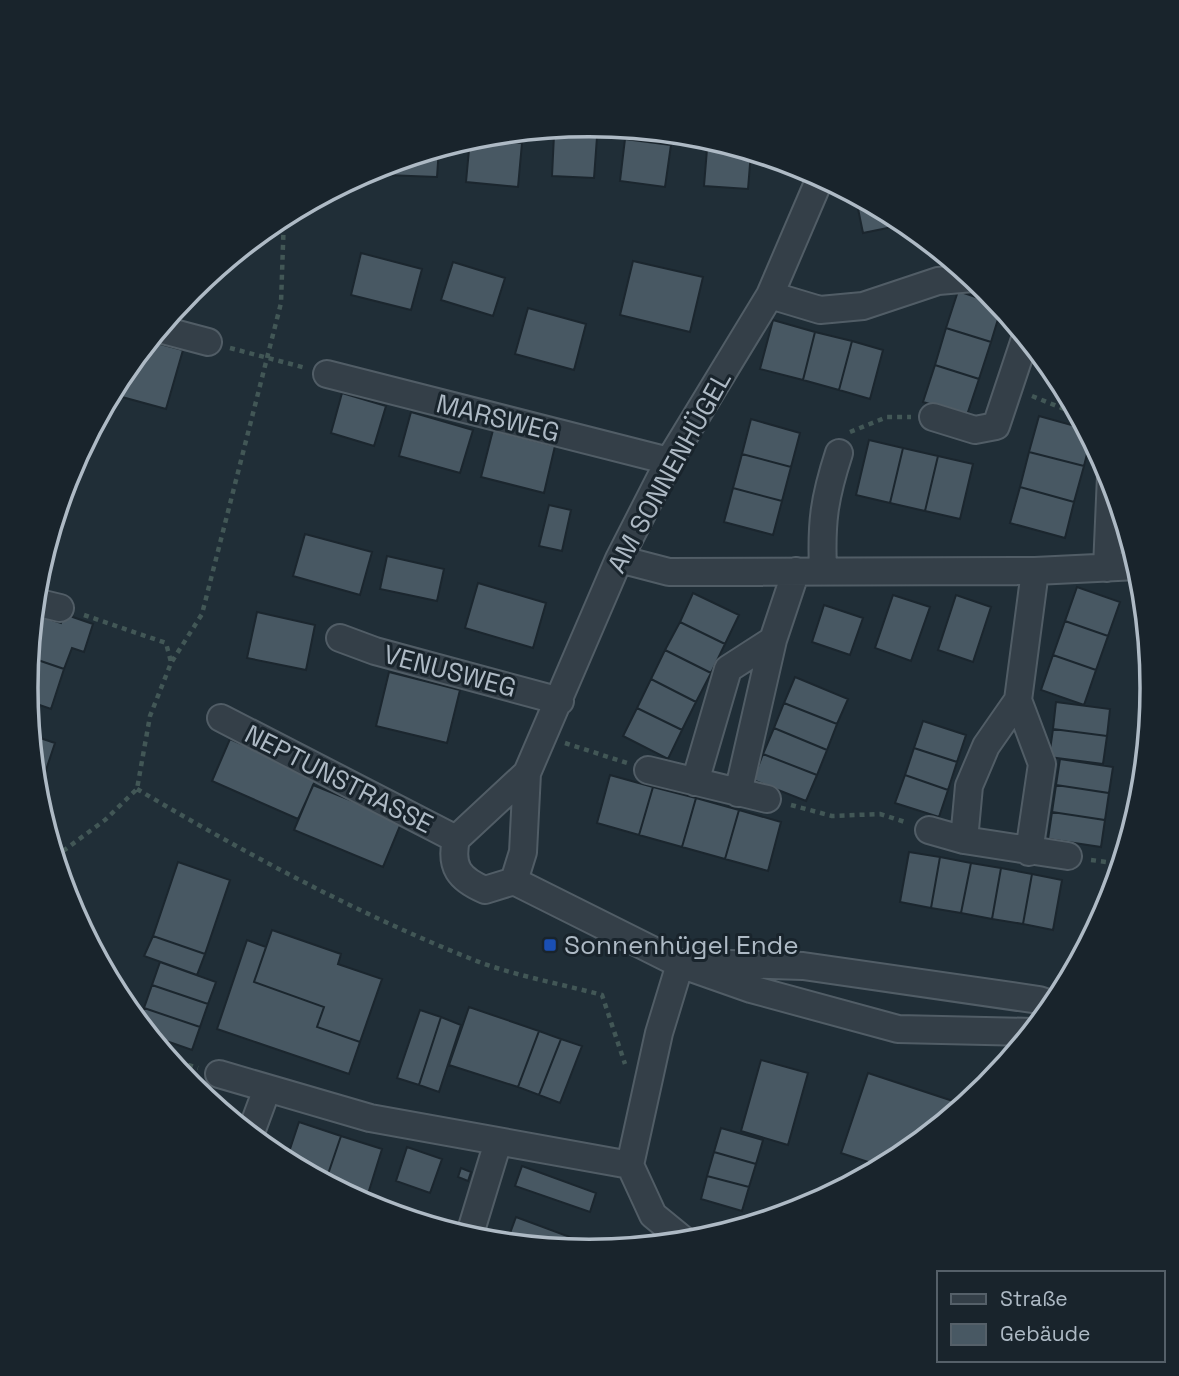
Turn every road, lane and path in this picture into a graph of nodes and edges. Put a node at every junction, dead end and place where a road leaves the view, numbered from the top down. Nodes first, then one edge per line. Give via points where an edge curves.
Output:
1 (816, 186) edge
2 (284, 230) edge
3 (959, 279) edge
4 (769, 295) junction
5 (169, 332) edge
6 (208, 342) joint
7 (1022, 347) edge
8 (269, 357) junction
9 (327, 374) joint
10 (1009, 387) junction
11 (1065, 409) edge
12 (933, 416) joint
13 (839, 453) joint
14 (669, 461) junction
15 (1110, 507) edge
16 (619, 559) junction
17 (1127, 567) edge
18 (1107, 568) junction
19 (823, 570) junction
20 (796, 571) junction
21 (1035, 571) junction
22 (45, 604) edge
23 (61, 608) joint
24 (340, 638) dead end
25 (773, 640) junction
26 (171, 663) junction
27 (1018, 700) junction
28 (560, 701) junction
29 (222, 719) dead end
30 (543, 735) junction
31 (648, 770) joint
32 (527, 773) junction
33 (695, 782) junction
34 (137, 789) junction
35 (738, 793) junction
36 (767, 799) joint
37 (929, 830) joint
38 (456, 839) junction
39 (964, 840) junction
40 (63, 851) edge
41 (1028, 852) junction
42 (1068, 856) dead end
43 (514, 881) junction
44 (680, 964) junction
45 (1043, 1001) edge
46 (1020, 1032) edge
47 (628, 1071) dead end
48 (219, 1074) dead end
49 (267, 1089) junction
50 (254, 1125) edge
51 (498, 1142) junction
52 (630, 1166) junction
53 (472, 1226) edge
54 (673, 1232) edge

1 - 4 street, AM SONNENHÜGEL
2 - 8 path via 281,303
3 - 4 street via 938,281 863,306 820,310
4 - 14 street, AM SONNENHÜGEL
5 - 6 street
6 - 8 path
7 - 10 street
8 - 9 path
8 - 26 path via 202,614
9 - 14 street, MARSWEG
10 - 11 path
10 - 12 street via 996,426 975,430
12 - 13 path via 887,417 852,429
13 - 19 street via 821,522
14 - 16 street, AM SONNENHÜGEL
15 - 18 street
16 - 20 street via 669,572
16 - 28 street, AM SONNENHÜGEL
17 - 18 street
18 - 21 street
19 - 20 street
19 - 21 street
20 - 25 street
21 - 27 street
22 - 23 street
23 - 26 path via 166,643
24 - 28 street, VENUSWEG
25 - 33 street via 728,669
25 - 35 street
26 - 34 path via 150,716
27 - 39 street via 986,746 970,786
27 - 41 street via 1042,764
28 - 30 street, AM SONNENHÜGEL
29 - 38 street, NEPTUNSTRASSE
30 - 31 path
30 - 32 street, AM SONNENHÜGEL
31 - 33 street
32 - 38 street, NEPTUNSTRASSE
32 - 43 street via 523,852
33 - 35 street
34 - 40 path via 106,820
34 - 47 path via 330,894 471,959 602,995
35 - 36 street
36 - 37 path via 832,816 880,814
37 - 39 street
38 - 43 street, NEPTUNSTRASSE via 453,853 460,876 485,890
39 - 41 street
41 - 42 street
43 - 44 street
44 - 45 street via 803,967
44 - 46 street via 751,989 898,1029
44 - 52 street via 656,1046
48 - 49 street
49 - 50 street
49 - 51 street via 370,1118
51 - 52 street
51 - 53 street
52 - 54 street via 653,1216

